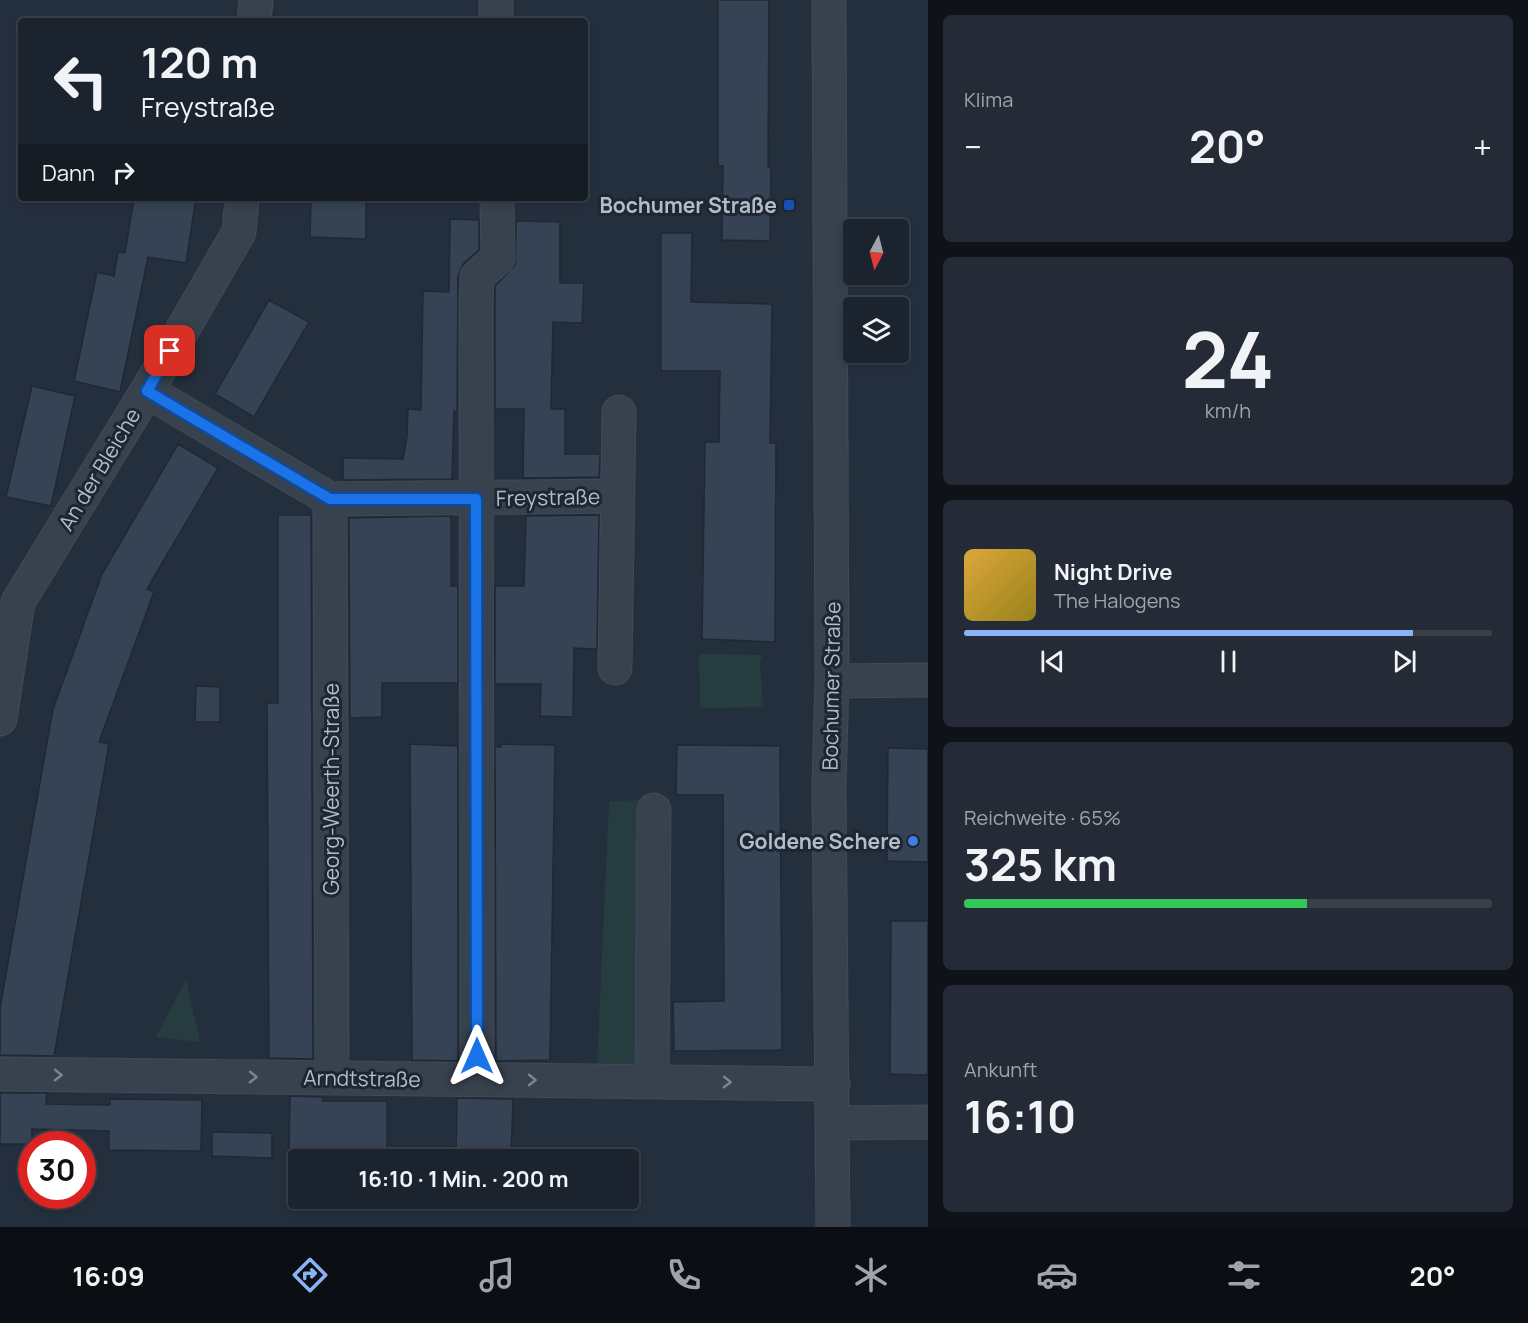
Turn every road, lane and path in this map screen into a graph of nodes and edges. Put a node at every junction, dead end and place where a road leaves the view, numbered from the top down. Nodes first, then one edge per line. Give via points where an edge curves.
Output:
1 (256, 0) edge
2 (496, 0) edge
3 (829, 0) edge
4 (254, 18) edge
5 (496, 18) edge
6 (242, 201) edge
7 (497, 201) edge
8 (147, 391) junction
9 (619, 412) dead end
10 (618, 496) junction
11 (330, 499) junction
12 (476, 499) junction
13 (615, 668) dead end
14 (928, 680) edge
15 (832, 681) junction
16 (0, 719) edge
17 (654, 810) dead end
18 (0, 1074) edge
19 (332, 1078) junction
20 (477, 1079) junction
21 (652, 1081) junction
22 (833, 1084) junction
23 (928, 1122) edge
24 (833, 1123) junction
25 (833, 1227) edge

1 - 4 street
2 - 5 street
3 - 15 street, Bochumer Straße
6 - 8 street, An der Bleiche via 239,232
7 - 12 street via 498,258 477,277
8 - 11 street
8 - 16 street, An der Bleiche via 18,602
9 - 10 street
10 - 12 street, Freystraße
10 - 13 street
11 - 12 street, Freystraße
11 - 19 street, Georg-Weerth-Straße
12 - 20 street
14 - 15 street
15 - 22 street, Bochumer Straße via 829,784
17 - 21 street
18 -> 19 street, Arndtstraße
19 - 20 street, Arndtstraße
20 -> 21 street, Arndtstraße
21 -> 22 street, Arndtstraße
22 - 24 street, Bochumer Straße
23 - 24 street
24 - 25 street, Bochumer Straße

